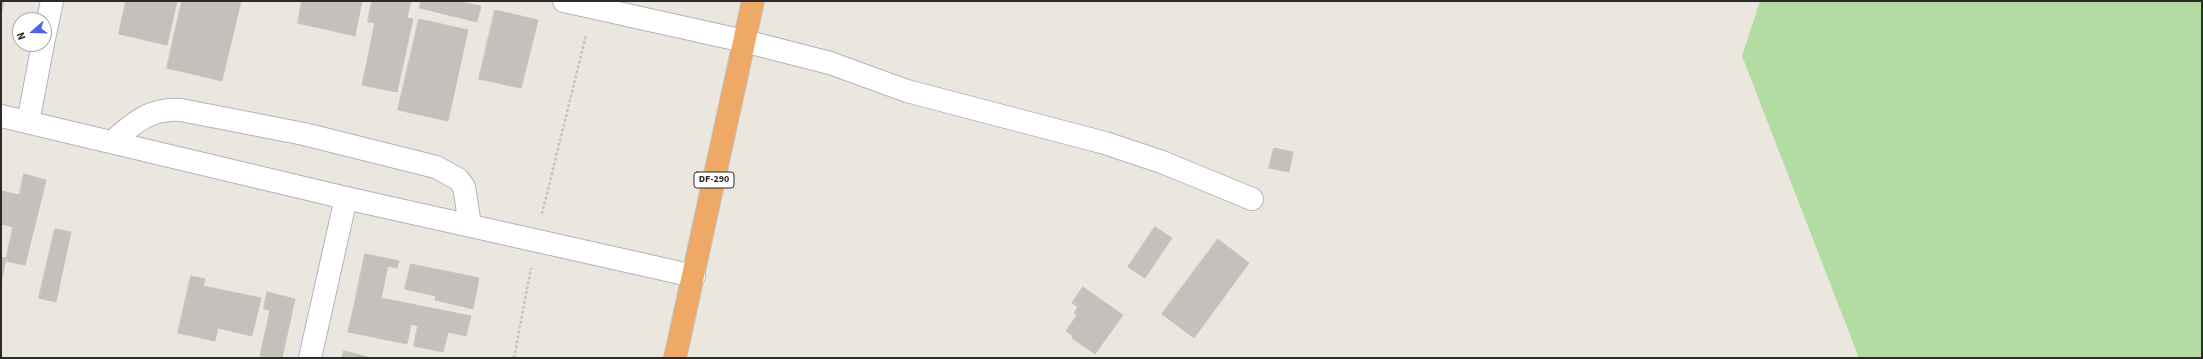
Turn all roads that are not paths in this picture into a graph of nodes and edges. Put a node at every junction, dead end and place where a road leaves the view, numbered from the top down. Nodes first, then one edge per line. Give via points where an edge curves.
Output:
1 (52, 1) edge
2 (564, 1) edge
3 (753, 1) edge
4 (50, 12) edge
5 (744, 41) junction
6 (41, 52) edge
7 (1, 116) edge
8 (28, 122) junction
9 (112, 142) junction
10 (346, 198) junction
11 (1252, 199) dead end
12 (470, 225) junction
13 (694, 276) junction
14 (310, 358) edge
15 (675, 358) edge

1 - 4 street
2 - 5 street
3 - 5 highway, DF-290
5 - 11 street via 830,63 921,95 1105,143 1162,162
5 - 13 highway, DF-290
6 - 8 street
7 - 8 street
8 - 9 street
9 - 10 street
9 - 12 street via 131,125 164,109 181,110 304,134 436,167 458,179 464,186
10 - 12 street
10 - 14 street
12 - 13 street
13 - 15 highway, DF-290

